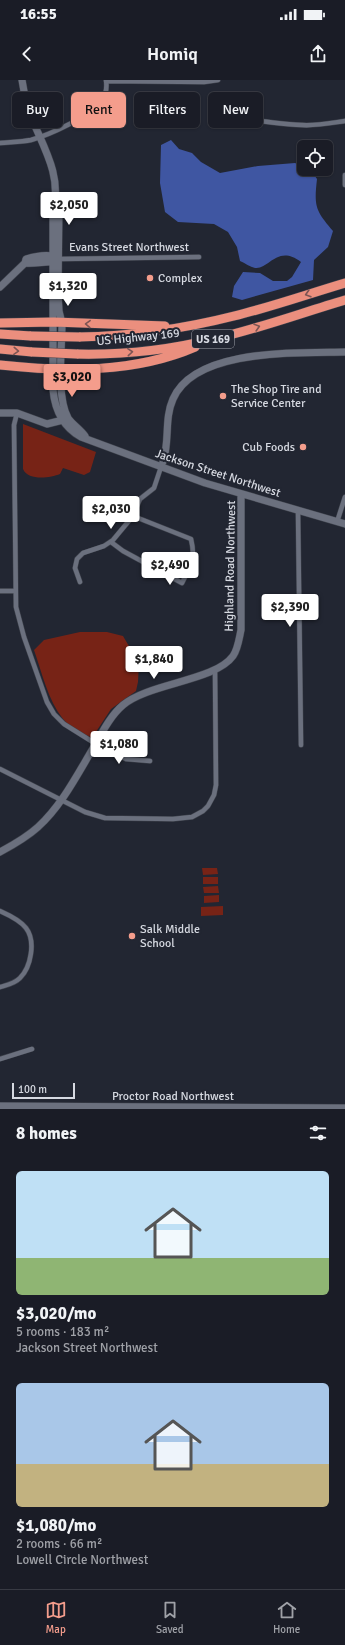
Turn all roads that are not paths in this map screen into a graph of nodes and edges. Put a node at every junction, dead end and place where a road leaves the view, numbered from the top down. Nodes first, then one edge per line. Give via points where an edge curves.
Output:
1 (22, 80) edge
2 (106, 80) edge
3 (218, 80) edge
4 (263, 121) edge
5 (345, 121) edge
6 (40, 137) junction
7 (0, 143) edge
8 (345, 175) edge
9 (345, 185) edge
10 (199, 257) dead end
11 (56, 259) junction
12 (345, 283) edge
13 (0, 287) edge
14 (345, 300) edge
15 (210, 322) junction
16 (0, 323) edge
17 (58, 323) junction
18 (0, 334) edge
19 (213, 339) junction
20 (0, 349) edge
21 (345, 352) edge
22 (0, 365) edge
23 (57, 369) junction
24 (0, 413) edge
25 (16, 413) junction
26 (66, 420) junction
27 (162, 464) junction
28 (241, 495) junction
29 (345, 497) edge
30 (298, 511) junction
31 (133, 516) junction
32 (337, 522) junction
33 (345, 524) edge
34 (111, 542) junction
35 (80, 582) dead end
36 (0, 591) edge
37 (15, 591) junction
38 (215, 669) junction
39 (96, 744) junction
40 (300, 745) dead end
41 (150, 761) dead end
42 (0, 769) edge
43 (62, 800) junction
44 (0, 852) edge
45 (0, 911) edge
46 (0, 987) edge
47 (32, 1049) dead end
48 (0, 1059) edge
49 (0, 1106) edge
50 (344, 1108) edge

1 - 6 street via 29,111
2 - 3 street
2 - 6 street via 104,97 98,105 64,127
4 - 5 street via 303,126
6 - 7 street via 27,141
6 - 11 street via 52,167 59,207
8 - 9 street
10 - 11 street, Evans Street Northwest
11 - 13 street, Evans Street Northwest via 29,265 25,263
11 - 17 street
12 -> 15 highway, US Highway 169 / US 169
19 -> 14 highway, US Highway 169 / US 169
15 -> 17 highway via 172,326
15 - 18 highway, US Highway 169 / US 169, bridge via 144,333 79,337
16 - 17 highway
17 - 23 street, Jackson Street Northwest via 53,355
17 - 23 street, Jackson Street Northwest via 62,355
20 -> 19 highway, US Highway 169 / US 169, bridge via 77,354 139,352
19 - 23 highway via 174,355 145,363
21 - 27 street via 264,354 216,365 192,375 176,392 171,406 168,444
22 - 23 highway
23 - 26 street, Jackson Street Northwest via 55,402
24 - 25 street
25 - 26 street via 47,424
25 - 37 street
26 - 27 street, Jackson Street Northwest via 74,433
27 - 28 street, Jackson Street Northwest
27 - 31 street via 154,488 138,503
28 - 30 street, Jackson Street Northwest
28 - 38 street, Highland Road Northwest via 240,638 233,656 224,665
29 - 32 street
30 - 32 street, Jackson Street Northwest
30 - 40 street
31 - 34 street
31 - 34 street via 191,539 194,552 192,562 182,583
32 - 33 street, Jackson Street Northwest
34 - 35 street via 83,553 77,559 75,568
36 - 37 street
37 - 39 street via 19,622 50,708 64,724
38 - 39 street, Highland Road Northwest via 131,700 118,709
38 - 43 street via 215,790 210,803 203,811 186,818 132,819 99,816
39 - 41 street via 126,759
39 - 43 street, Highland Road Northwest
42 - 43 street
43 - 44 street, Highland Road Northwest via 35,830
45 - 46 street via 15,918 24,926 30,934 31,944 30,957 23,974 16,981
47 - 48 street
49 - 50 street, Proctor Road Northwest

